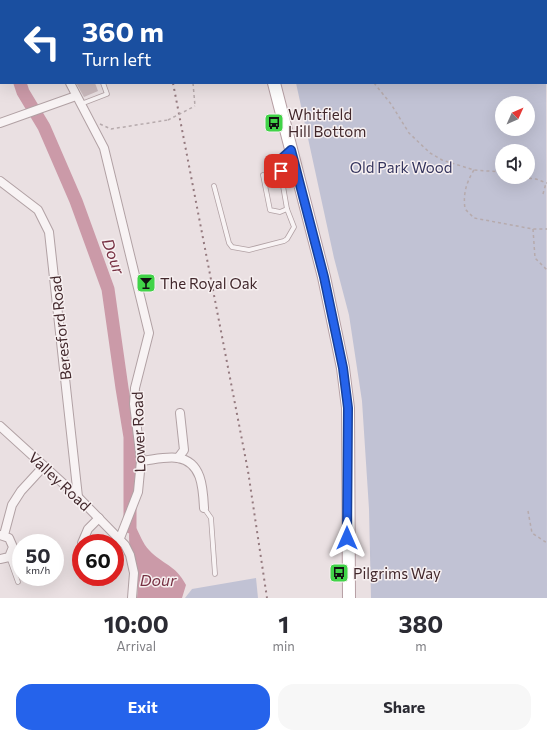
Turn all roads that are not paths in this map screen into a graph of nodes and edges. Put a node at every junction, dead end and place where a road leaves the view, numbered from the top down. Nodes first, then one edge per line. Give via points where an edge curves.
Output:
1 (70, 84) edge
2 (103, 84) edge
3 (274, 84) edge
4 (76, 96) junction
5 (81, 105) junction
6 (0, 123) edge
7 (291, 150) junction
8 (263, 175) dead end
9 (0, 181) edge
10 (214, 186) dead end
11 (287, 209) junction
12 (180, 414) dead end
13 (0, 426) edge
14 (178, 458) junction
15 (140, 461) junction
16 (44, 466) junction
17 (78, 497) junction
18 (204, 508) joint
19 (99, 518) junction
20 (86, 534) edge
21 (116, 534) edge
22 (121, 534) edge
23 (2, 535) edge
24 (124, 545) edge
25 (9, 557) junction
26 (0, 560) edge
27 (12, 565) edge
28 (215, 574) dead end
29 (132, 598) edge
30 (349, 598) edge

1 - 4 street, Lower Road
2 - 5 lane via 107,94
3 - 7 main road
4 - 5 street, Lower Road
4 - 6 street
5 - 15 street, Lower Road via 104,148 149,333 135,388 134,404
7 - 11 lane via 282,157 280,164
7 - 30 main road via 324,277 343,368 348,408
8 - 11 lane via 270,210 280,212
9 - 17 street, Beresford Road via 38,210 49,232
10 - 11 lane via 229,243 238,249 249,250 288,239 294,228
12 - 14 street via 184,450
13 - 16 street, Valley Road
14 - 15 street
14 - 18 street via 191,464 199,472
15 - 22 street, Lower Road via 138,492
16 - 17 street, Valley Road
16 - 23 street via 12,505
17 - 19 street, Valley Road
18 - 28 lane via 211,518
19 - 20 street
19 - 21 street, Valley Road
23 - 25 street via 9,538 13,547
24 - 29 street via 130,555 134,584
25 - 26 street
25 - 27 lane

